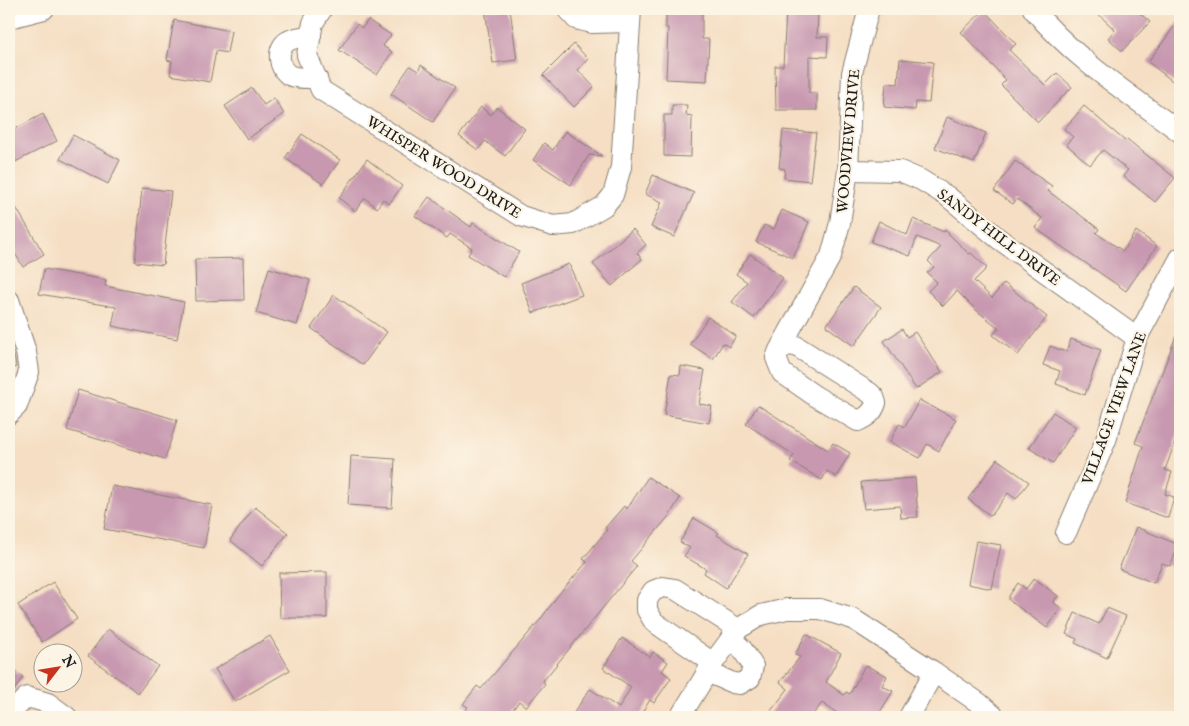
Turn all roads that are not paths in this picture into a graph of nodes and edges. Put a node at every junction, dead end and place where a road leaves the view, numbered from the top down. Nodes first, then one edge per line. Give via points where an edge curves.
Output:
1 (44, 9) edge
2 (322, 9) edge
3 (566, 9) edge
4 (869, 9) edge
5 (1033, 9) edge
6 (630, 15) edge
7 (9, 18) edge
8 (311, 35) junction
9 (317, 78) junction
10 (1180, 132) edge
11 (848, 170) junction
12 (1180, 258) edge
13 (9, 300) edge
14 (1137, 338) junction
15 (779, 350) junction
16 (9, 414) edge
17 (1066, 533) dead end
18 (734, 634) junction
19 (710, 667) junction
20 (934, 672) junction
21 (9, 714) edge
22 (67, 717) edge
23 (680, 717) edge
24 (909, 717) edge
25 (995, 717) edge

1 - 7 street
2 - 8 street, WHISPER WOOD DRIVE via 313,23
3 - 6 street via 576,19 592,23
4 - 11 street, WOODVIEW DRIVE via 852,73
5 - 10 street via 1090,66
6 - 9 street, WHISPER WOOD DRIVE via 621,167 612,195 604,206 573,224 553,226 521,216 321,90
8 - 9 street, WHISPER WOOD DRIVE via 308,55
8 - 9 street via 284,43 279,57 290,75
11 - 14 street, SANDY HILL DRIVE via 900,171 921,180
11 - 15 street, WOODVIEW DRIVE via 840,223 830,256
12 - 14 street, VILLAGE VIEW LANE
13 - 16 street via 29,372 17,406
14 - 17 street, VILLAGE VIEW LANE via 1106,440
15 - 15 street via 788,345 796,346 870,393 876,404 867,417 858,422 782,373 776,358
18 - 19 street
18 - 19 street via 753,666 750,678 740,684 733,683
18 - 19 street via 675,589 663,587 653,591 647,600 647,610 654,622
18 - 20 street via 761,615 787,609 820,609 853,619
19 - 23 street
20 - 24 street
20 - 25 street
21 - 22 street via 27,697 48,702

